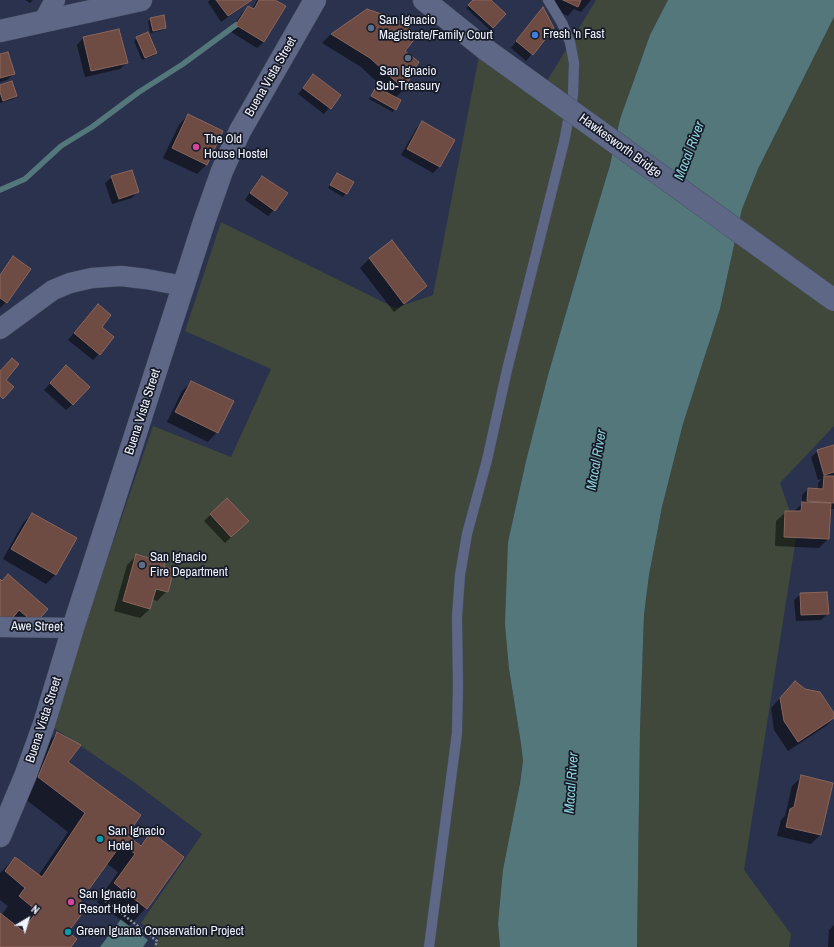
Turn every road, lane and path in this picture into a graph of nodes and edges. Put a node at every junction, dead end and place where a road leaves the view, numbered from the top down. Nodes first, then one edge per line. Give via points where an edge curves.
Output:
1 (55, 0) edge
2 (141, 0) edge
3 (315, 0) edge
4 (424, 0) edge
5 (548, 0) edge
6 (43, 22) junction
7 (0, 31) edge
8 (184, 286) junction
9 (834, 300) edge
10 (0, 329) edge
11 (0, 627) edge
12 (73, 628) junction
13 (0, 836) edge
14 (102, 898) dead end
15 (155, 947) edge
16 (429, 947) edge

1 - 6 street
2 - 6 main road
3 - 8 main road, Buena Vista Street via 240,131 204,222
4 - 9 main road, Hawkesworth Bridge, bridge via 485,49
5 - 16 lane via 570,42 574,63 574,95 467,534 460,575 457,617 457,733
6 - 7 main road
8 - 10 street via 121,276 70,283 53,290
8 - 12 main road, Buena Vista Street
11 - 12 street, Awe Street
12 - 13 main road, Buena Vista Street via 44,724
14 - 15 path via 157,941

